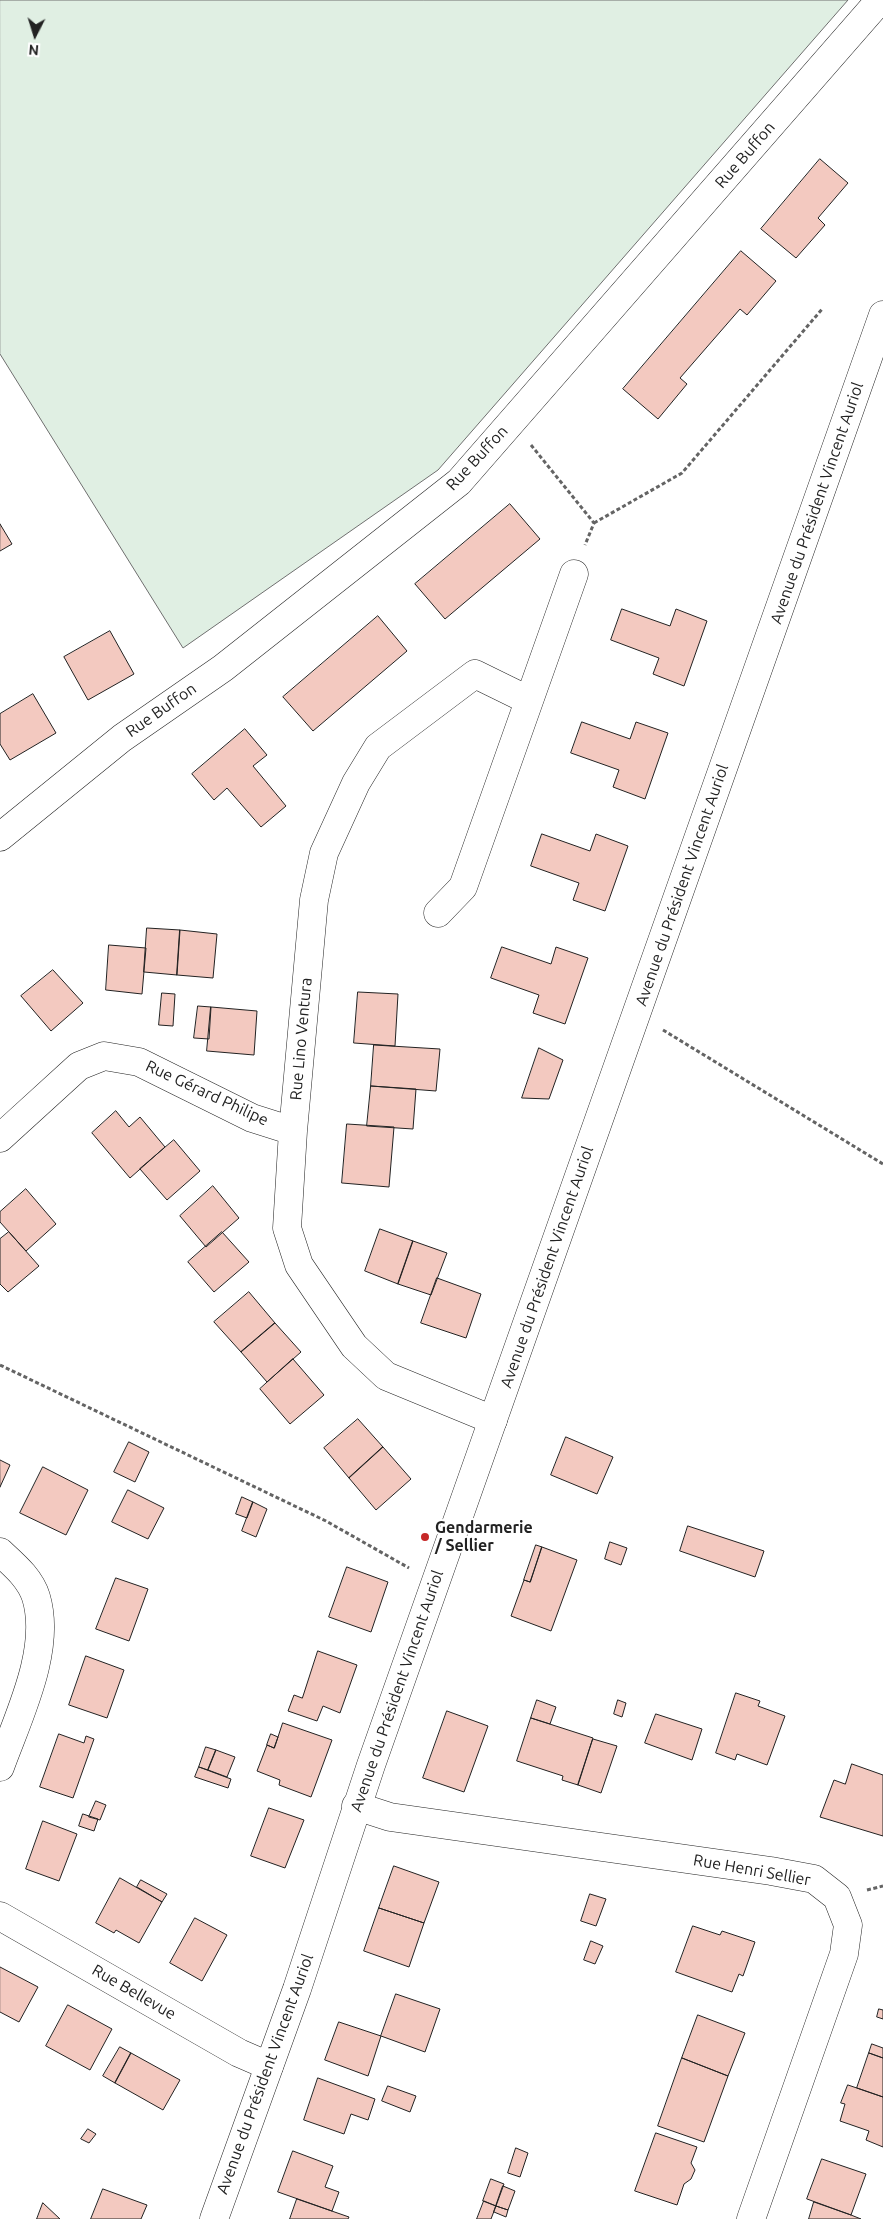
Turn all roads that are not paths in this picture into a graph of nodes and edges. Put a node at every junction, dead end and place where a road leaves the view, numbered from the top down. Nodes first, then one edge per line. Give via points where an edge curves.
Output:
1 (880, 0) edge
2 (883, 316) edge
3 (574, 574) road end
4 (528, 700) junction
5 (0, 837) edge
6 (438, 913) dead end
7 (293, 1131) junction
8 (0, 1138) edge
9 (493, 1420) junction
10 (0, 1552) edge
11 (0, 1767) edge
12 (356, 1806) junction
13 (0, 1916) edge
14 (268, 2066) junction
15 (214, 2219) edge
16 (751, 2219) edge

1 - 5 street, Rue Buffon via 459,482 223,668 122,738
2 - 9 street, Avenue du Président Vincent Auriol
3 - 4 street
4 - 6 street via 463,887
4 - 7 street, Rue Lino Ventura via 476,674 378,746 356,783 324,852 314,900
7 - 8 street, Rue Gérard Philipe via 252,1118 139,1062 104,1056 79,1066
7 - 9 street, Rue Lino Ventura via 287,1228 299,1265 354,1346 386,1376
9 - 12 street, Avenue du Président Vincent Auriol
10 - 11 street via 21,1571 36,1596 41,1629 37,1662
12 - 14 street, Avenue du Président Vincent Auriol via 297,1989
12 - 16 street, Rue Henri Sellier via 390,1817 772,1871 814,1879 836,1897 848,1925 844,1954
13 - 14 street, Rue Bellevue via 239,2053
14 - 15 street, Avenue du Président Vincent Auriol

